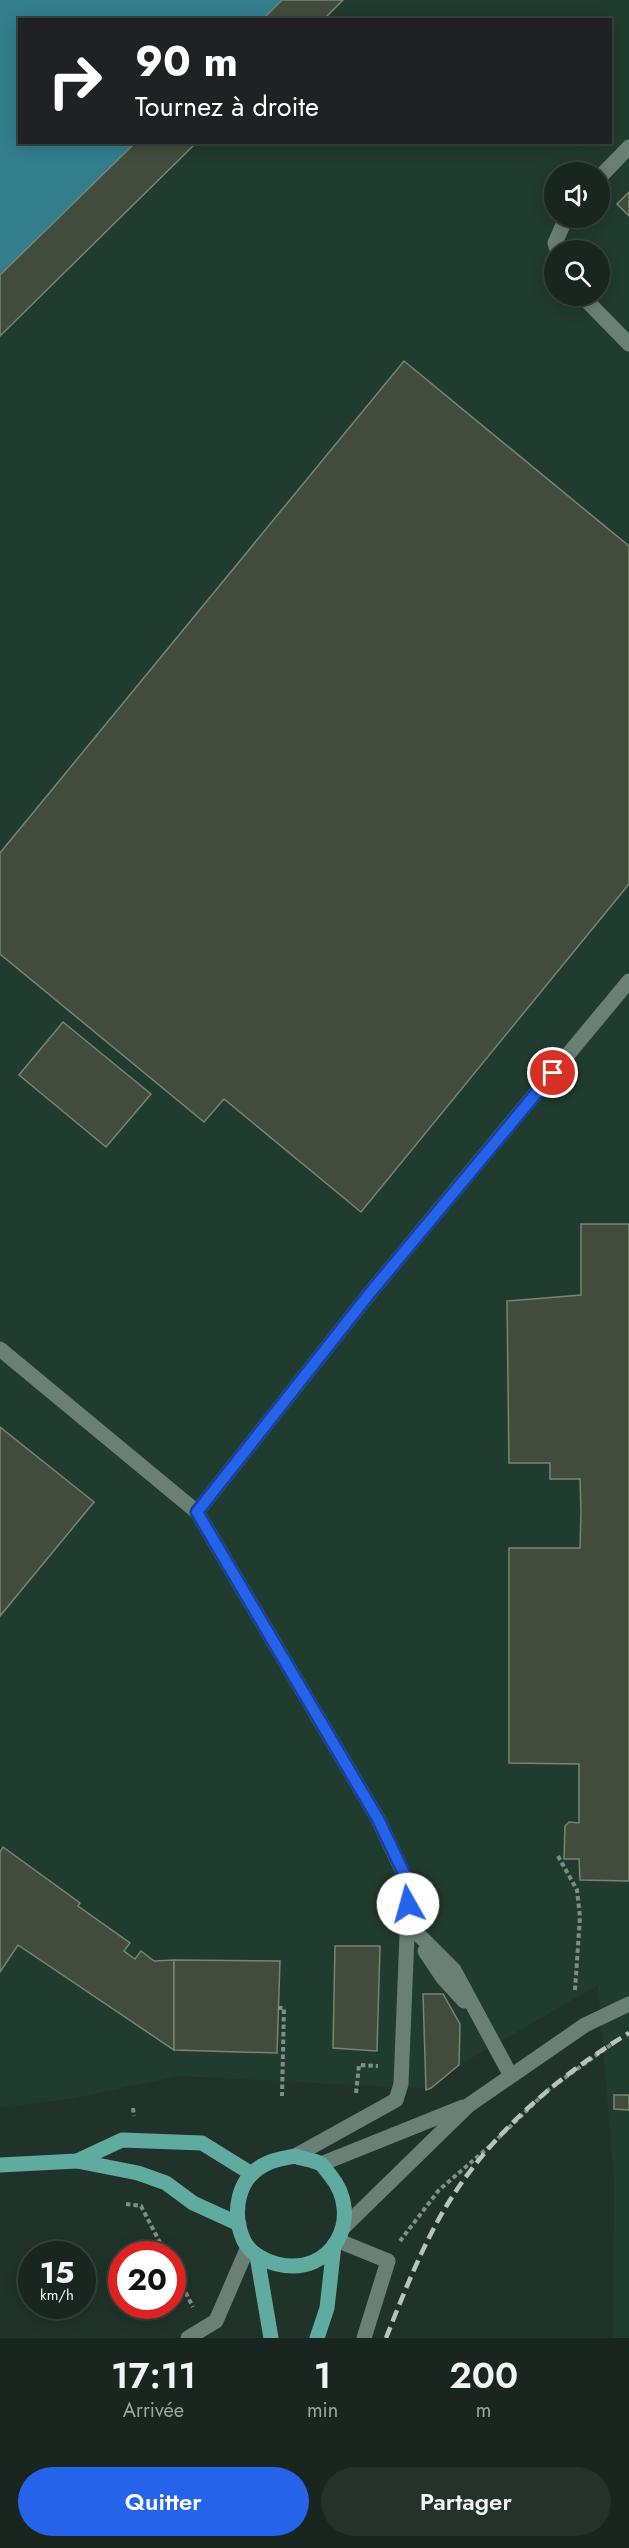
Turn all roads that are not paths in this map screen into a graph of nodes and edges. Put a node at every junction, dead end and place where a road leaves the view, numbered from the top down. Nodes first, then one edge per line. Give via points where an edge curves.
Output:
1 (629, 147) edge
2 (610, 167) edge
3 (592, 306) edge
4 (629, 344) edge
5 (629, 981) edge
6 (0, 1349) edge
7 (197, 1512) junction
8 (407, 1923) junction
9 (629, 2004) edge
10 (511, 2076) junction
11 (469, 2105) junction
12 (295, 2157) junction
13 (77, 2161) junction
14 (321, 2164) junction
15 (0, 2165) edge
16 (252, 2174) junction
17 (238, 2224) junction
18 (339, 2238) junction
19 (253, 2251) junction
20 (195, 2334) edge
21 (271, 2338) edge
22 (317, 2338) edge
23 (364, 2338) edge

1 - 2 street
3 - 4 street
5 - 7 street via 370,1293
6 - 7 street
7 - 8 street via 378,1819 409,1884
8 - 10 street via 454,1970
8 - 12 street via 401,2084 396,2100
9 - 10 street via 585,2025
10 - 11 street
11 - 14 street
11 - 18 street
12 - 14 main road
12 - 16 main road via 268,2163
13 - 15 main road
13 - 16 main road via 122,2140 202,2142
13 - 17 main road via 166,2183 193,2203
14 - 18 main road via 339,2185 345,2203
16 - 17 main road via 239,2193
17 - 19 main road
18 - 19 main road via 322,2257 305,2265 270,2263
18 - 22 main road via 327,2308
18 - 23 street via 388,2260
19 - 20 street via 216,2321
19 - 21 main road

